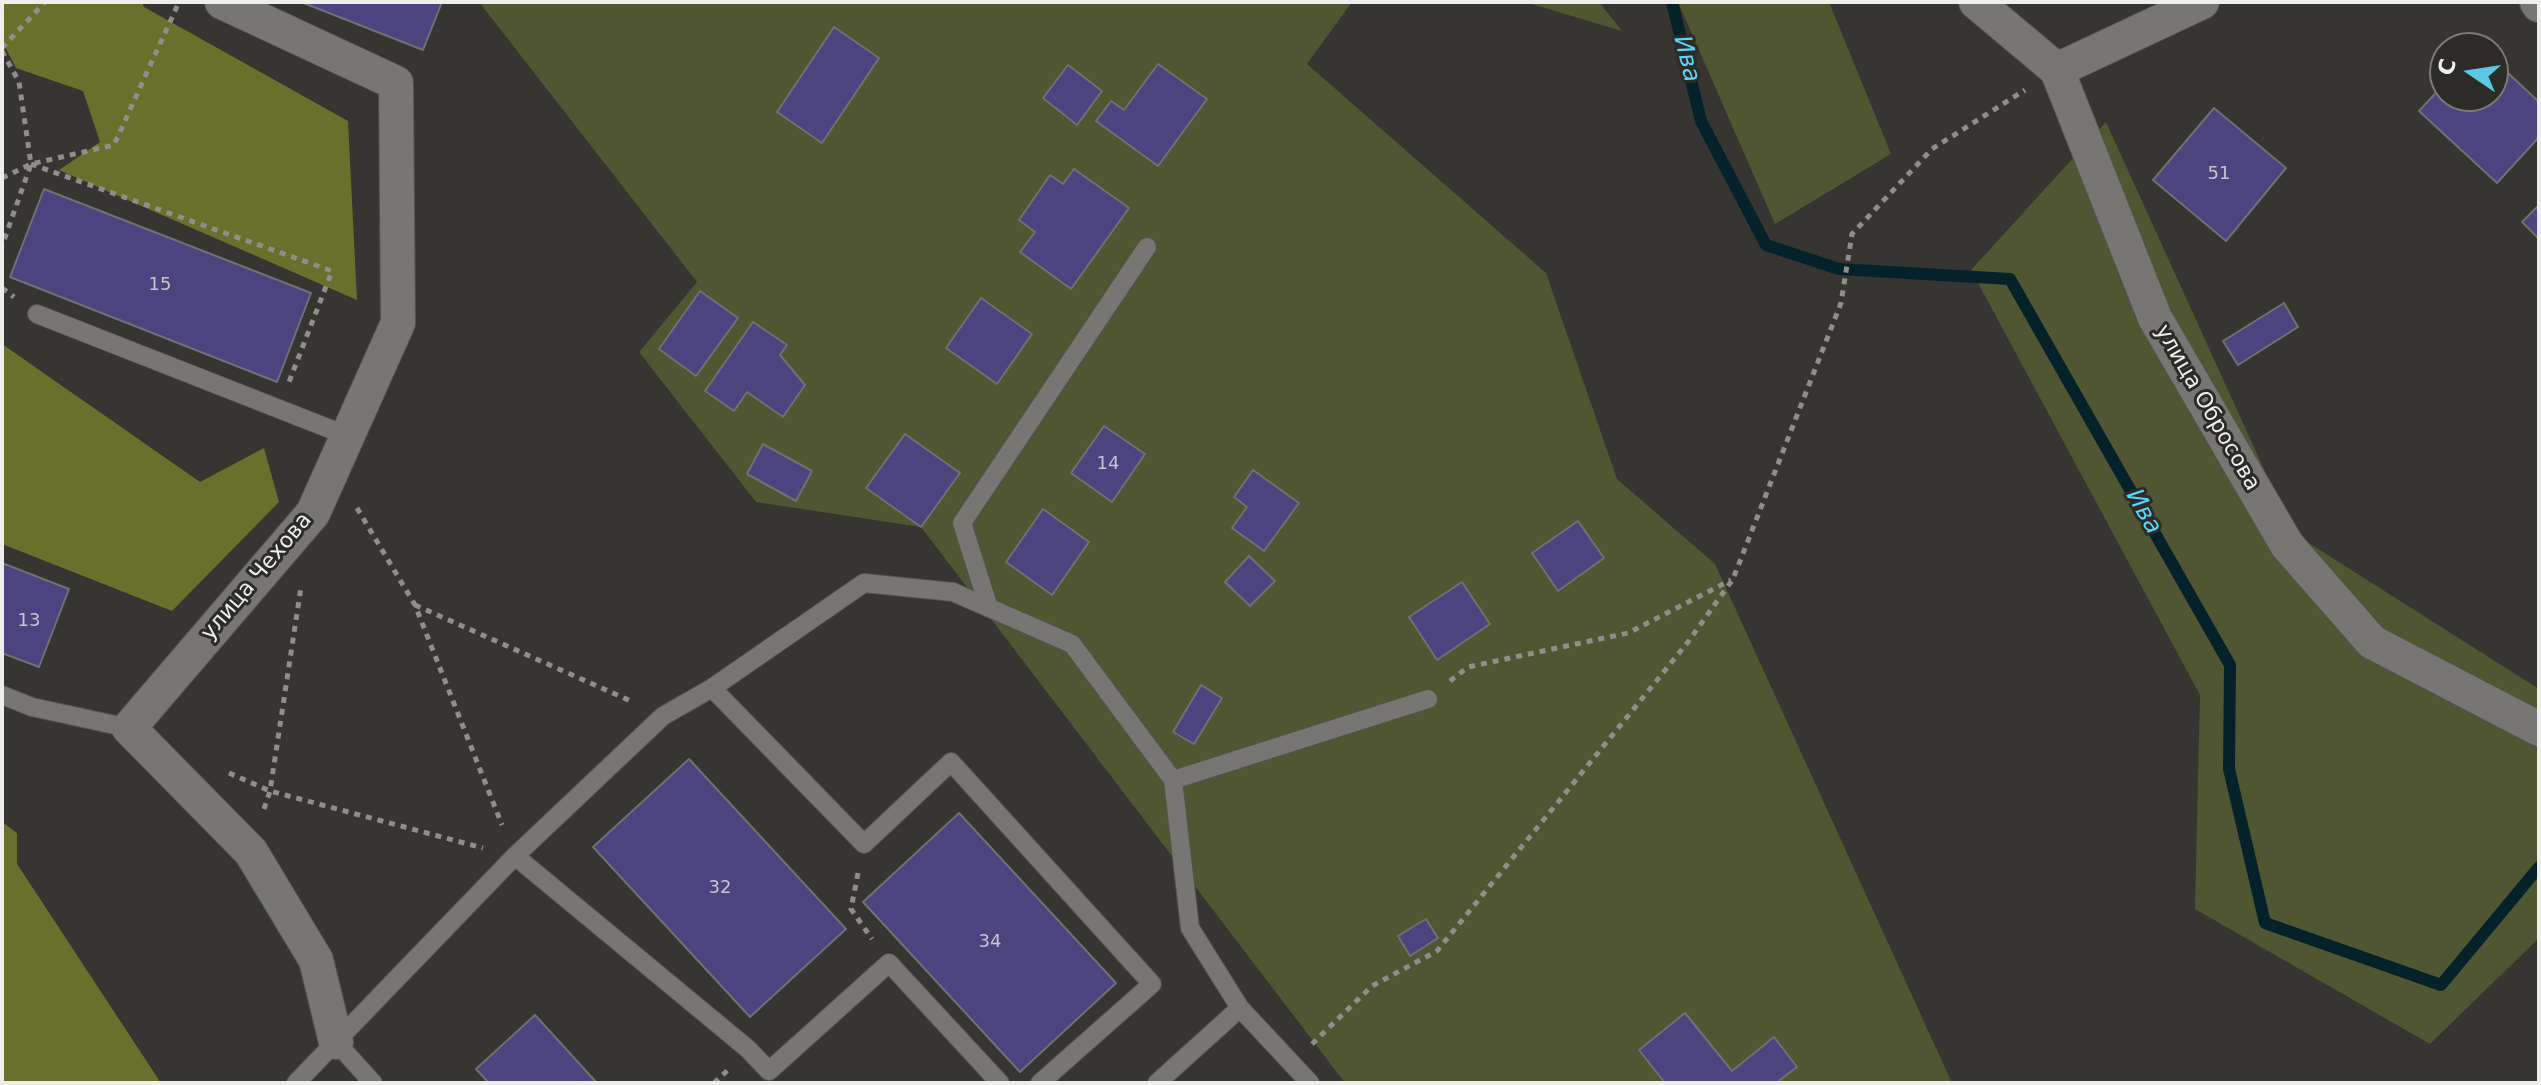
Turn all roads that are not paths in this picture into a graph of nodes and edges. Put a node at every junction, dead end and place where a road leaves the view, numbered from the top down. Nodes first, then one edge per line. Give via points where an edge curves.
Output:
1 (222, 2) edge
2 (1976, 2) edge
3 (2202, 2) edge
4 (2057, 70) junction
5 (1147, 247) dead end
6 (37, 314) dead end
7 (348, 436) junction
8 (989, 608) junction
9 (712, 688) junction
10 (2, 695) edge
11 (1428, 699) dead end
12 (129, 728) junction
13 (2539, 729) edge
14 (1173, 780) junction
15 (515, 856) junction
16 (1240, 1008) junction
17 (336, 1042) junction
18 (773, 1077) edge
19 (296, 1083) edge
20 (373, 1083) edge
21 (1000, 1083) edge
22 (1040, 1083) edge
23 (1157, 1083) edge
24 (1310, 1083) edge

1 - 7 street, улица Чехова via 396,83 398,323
2 - 4 street, улица Обросова
3 - 4 street
4 - 13 street, улица Обросова via 2155,318 2287,545 2372,642
5 - 8 lane via 962,523
6 - 7 lane
7 - 12 street, улица Чехова via 313,513
8 - 9 lane via 953,592 864,583
8 - 14 lane via 1072,644
9 - 15 lane via 663,716
9 - 22 lane via 864,844 951,762 1152,984
10 - 12 lane via 32,707
11 - 14 lane
12 - 17 street via 251,852 316,960
14 - 16 lane via 1190,928
15 - 17 lane
15 - 18 lane via 748,1049
16 - 23 lane
16 - 24 lane
17 - 19 lane
17 - 20 lane
18 - 21 lane via 889,963

